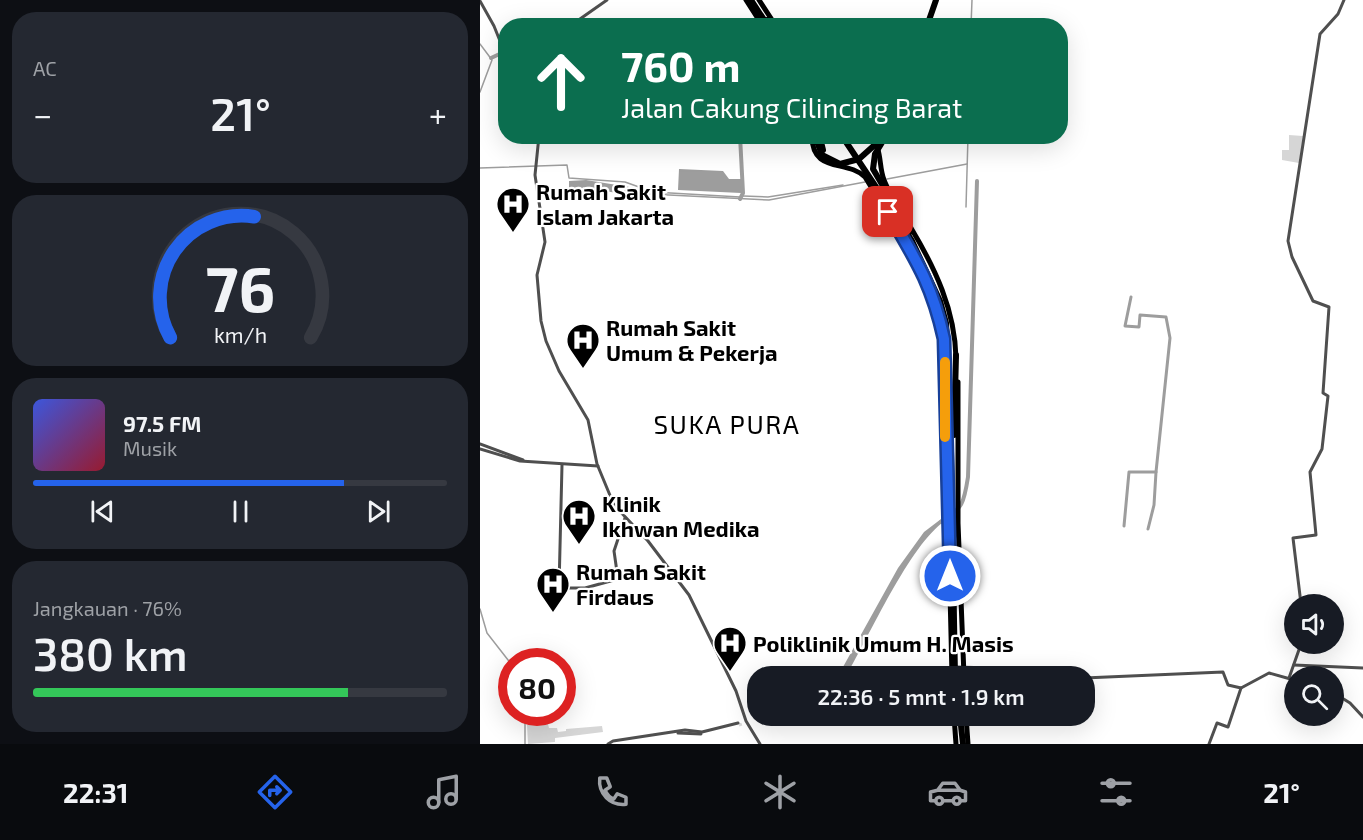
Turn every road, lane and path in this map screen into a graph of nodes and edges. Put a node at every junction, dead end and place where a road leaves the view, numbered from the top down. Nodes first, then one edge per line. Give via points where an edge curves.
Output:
1 (607, 0) edge
2 (746, 0) edge
3 (755, 0) edge
4 (935, 0) edge
5 (1344, 0) edge
6 (480, 2) edge
7 (765, 10) junction
8 (757, 16) joint
9 (581, 18) edge
10 (767, 18) edge
11 (768, 18) edge
12 (929, 18) edge
13 (498, 37) edge
14 (538, 144) edge
15 (814, 144) edge
16 (817, 144) edge
17 (822, 144) edge
18 (847, 144) edge
19 (847, 144) edge
20 (875, 144) edge
21 (876, 144) edge
22 (880, 144) edge
23 (882, 144) edge
24 (864, 154) junction
25 (873, 183) junction
26 (912, 230) junction
27 (902, 237) junction
28 (913, 242) junction
29 (935, 297) junction
30 (956, 356) junction
31 (946, 420) junction
32 (954, 435) junction
33 (480, 447) edge
34 (950, 463) junction
35 (561, 465) junction
36 (598, 466) junction
37 (626, 517) junction
38 (954, 524) junction
39 (1300, 594) edge
40 (1298, 654) edge
41 (963, 659) junction
42 (952, 660) junction
43 (1294, 665) joint
44 (952, 666) edge
45 (955, 666) edge
46 (964, 666) edge
47 (1363, 668) edge
48 (1095, 677) edge
49 (1284, 677) edge
50 (1241, 688) junction
51 (1344, 700) edge
52 (1363, 717) edge
53 (746, 722) junction
54 (958, 726) edge
55 (967, 726) edge
56 (610, 744) edge
57 (760, 744) edge
58 (959, 744) edge
59 (968, 744) edge
60 (1209, 744) edge

1 - 9 street
2 - 8 highway
3 - 7 highway
3 - 10 highway
4 - 12 highway
5 - 39 street via 1338,14 1320,34 1288,241 1313,301 1329,307 1323,393 1328,396 1329,405 1322,447 1310,472 1315,536 1293,538
6 - 13 street
7 - 8 highway via 764,15
7 - 11 highway
14 - 36 street via 536,166 545,240 537,275 542,330 559,371 588,420
15 - 27 highway via 820,158 863,175
16 - 24 highway via 821,153 833,162 847,164
17 - 24 highway via 833,159 846,160
18 - 25 highway
19 - 28 highway
20 - 26 highway via 885,183
21 - 24 highway
22 - 28 highway via 874,154 873,169
23 - 26 highway via 876,157 877,176
25 - 28 highway
25 - 29 highway via 923,265
26 - 27 highway via 909,236
26 - 28 highway
27 - 28 highway
28 - 29 highway
28 - 30 highway via 942,287 955,333
28 - 32 highway via 933,275 948,322
28 - 34 highway via 946,323
29 - 31 highway via 944,347
30 - 32 highway
30 - 38 highway
31 - 34 highway
31 - 38 highway via 948,489
32 - 38 highway
33 - 35 street via 526,461
34 - 38 highway
35 - 36 street
35 - 37 street via 559,588 585,588 618,579 614,551
36 - 37 street via 614,505
37 - 53 street via 692,600 736,691
38 - 41 highway
38 - 42 highway
38 - 45 highway
40 - 43 street
41 - 42 highway via 957,665
41 - 46 highway
42 - 44 highway
43 - 47 street
48 - 50 street via 1225,672 1228,686
49 - 50 street via 1267,673
50 - 60 street via 1228,727 1217,723
51 - 52 street
53 - 56 street
53 - 57 street
54 - 58 highway
55 - 59 highway

